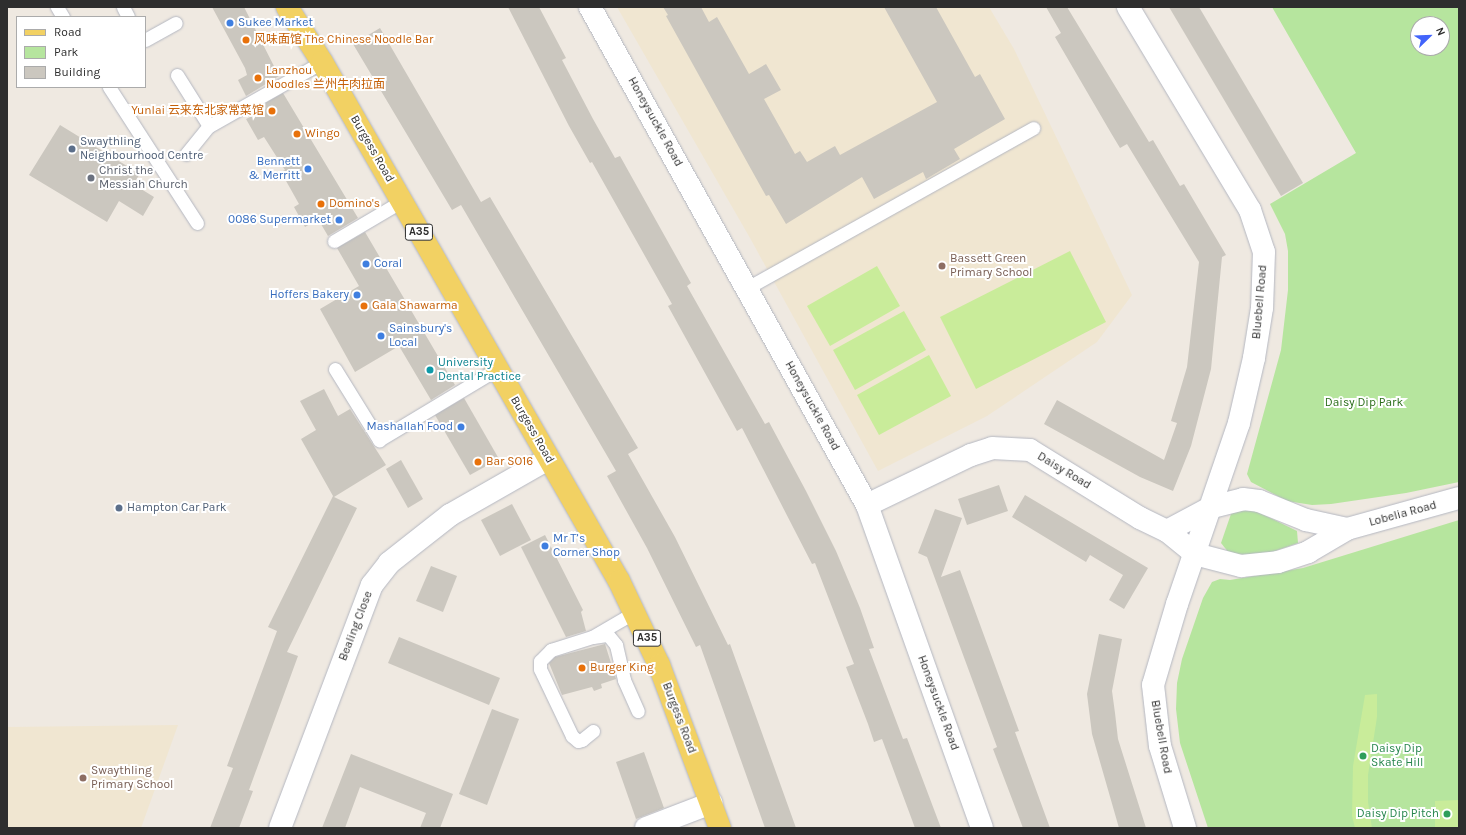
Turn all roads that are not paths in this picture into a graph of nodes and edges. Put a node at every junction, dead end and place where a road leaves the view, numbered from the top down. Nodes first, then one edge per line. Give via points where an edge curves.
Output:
1 (57, 7) edge
2 (123, 7) edge
3 (287, 7) edge
4 (590, 7) edge
5 (1128, 7) edge
6 (62, 16) edge
7 (128, 16) edge
8 (176, 22) dead end
9 (146, 39) edge
10 (322, 62) junction
11 (177, 75) dead end
12 (110, 88) edge
13 (209, 126) junction
14 (1033, 128) dead end
15 (186, 154) dead end
16 (402, 201) junction
17 (197, 223) dead end
18 (334, 241) dead end
19 (748, 288) junction
20 (335, 369) dead end
21 (497, 369) junction
22 (548, 459) junction
23 (1459, 498) edge
24 (867, 505) junction
25 (1212, 507) junction
26 (1347, 529) junction
27 (1167, 531) junction
28 (1196, 554) junction
29 (635, 612) junction
30 (592, 637) junction
31 (638, 711) dead end
32 (593, 731) dead end
33 (711, 803) junction
34 (280, 828) edge
35 (646, 828) edge
36 (720, 828) edge
37 (982, 828) edge
38 (1185, 828) edge

1 - 6 lane
2 - 7 lane
3 - 10 main road, Burgess Road / A35
4 - 19 street, Honeysuckle Road
5 - 25 street, Bluebell Road via 1250,210 1264,252 1262,308 1254,358 1239,423
8 - 9 lane
10 - 13 lane
10 - 16 main road, Burgess Road / A35
11 - 13 lane
12 - 17 lane
13 - 15 lane
14 - 19 lane
16 - 18 lane
16 - 21 main road, Burgess Road / A35
19 - 24 street, Honeysuckle Road
20 - 21 lane via 379,440
21 - 22 main road, Burgess Road / A35
22 - 29 main road, Burgess Road / A35 via 595,537
22 - 34 street, Bealing Close via 450,515 389,563 372,585
23 - 26 street, Lobelia Road
24 - 27 street, Daisy Road via 971,455 992,448 1011,448 1030,450 1140,518
24 - 37 street, Honeysuckle Road
25 - 26 street, Lobelia Road via 1243,499 1259,501 1306,520
25 - 27 street
25 - 28 street, Bluebell Road
26 - 28 street, Lobelia Road via 1308,552 1272,563 1241,566
27 - 28 street, Daisy Road
28 - 38 street, Bluebell Road via 1177,604 1153,685 1160,746
29 - 30 lane
29 - 33 main road, Burgess Road / A35 via 664,677
30 - 31 lane via 608,635 616,645 624,680
30 - 32 lane via 551,650 543,656 539,665 575,739 582,740
33 - 35 street
33 - 36 main road, Burgess Road / A35

